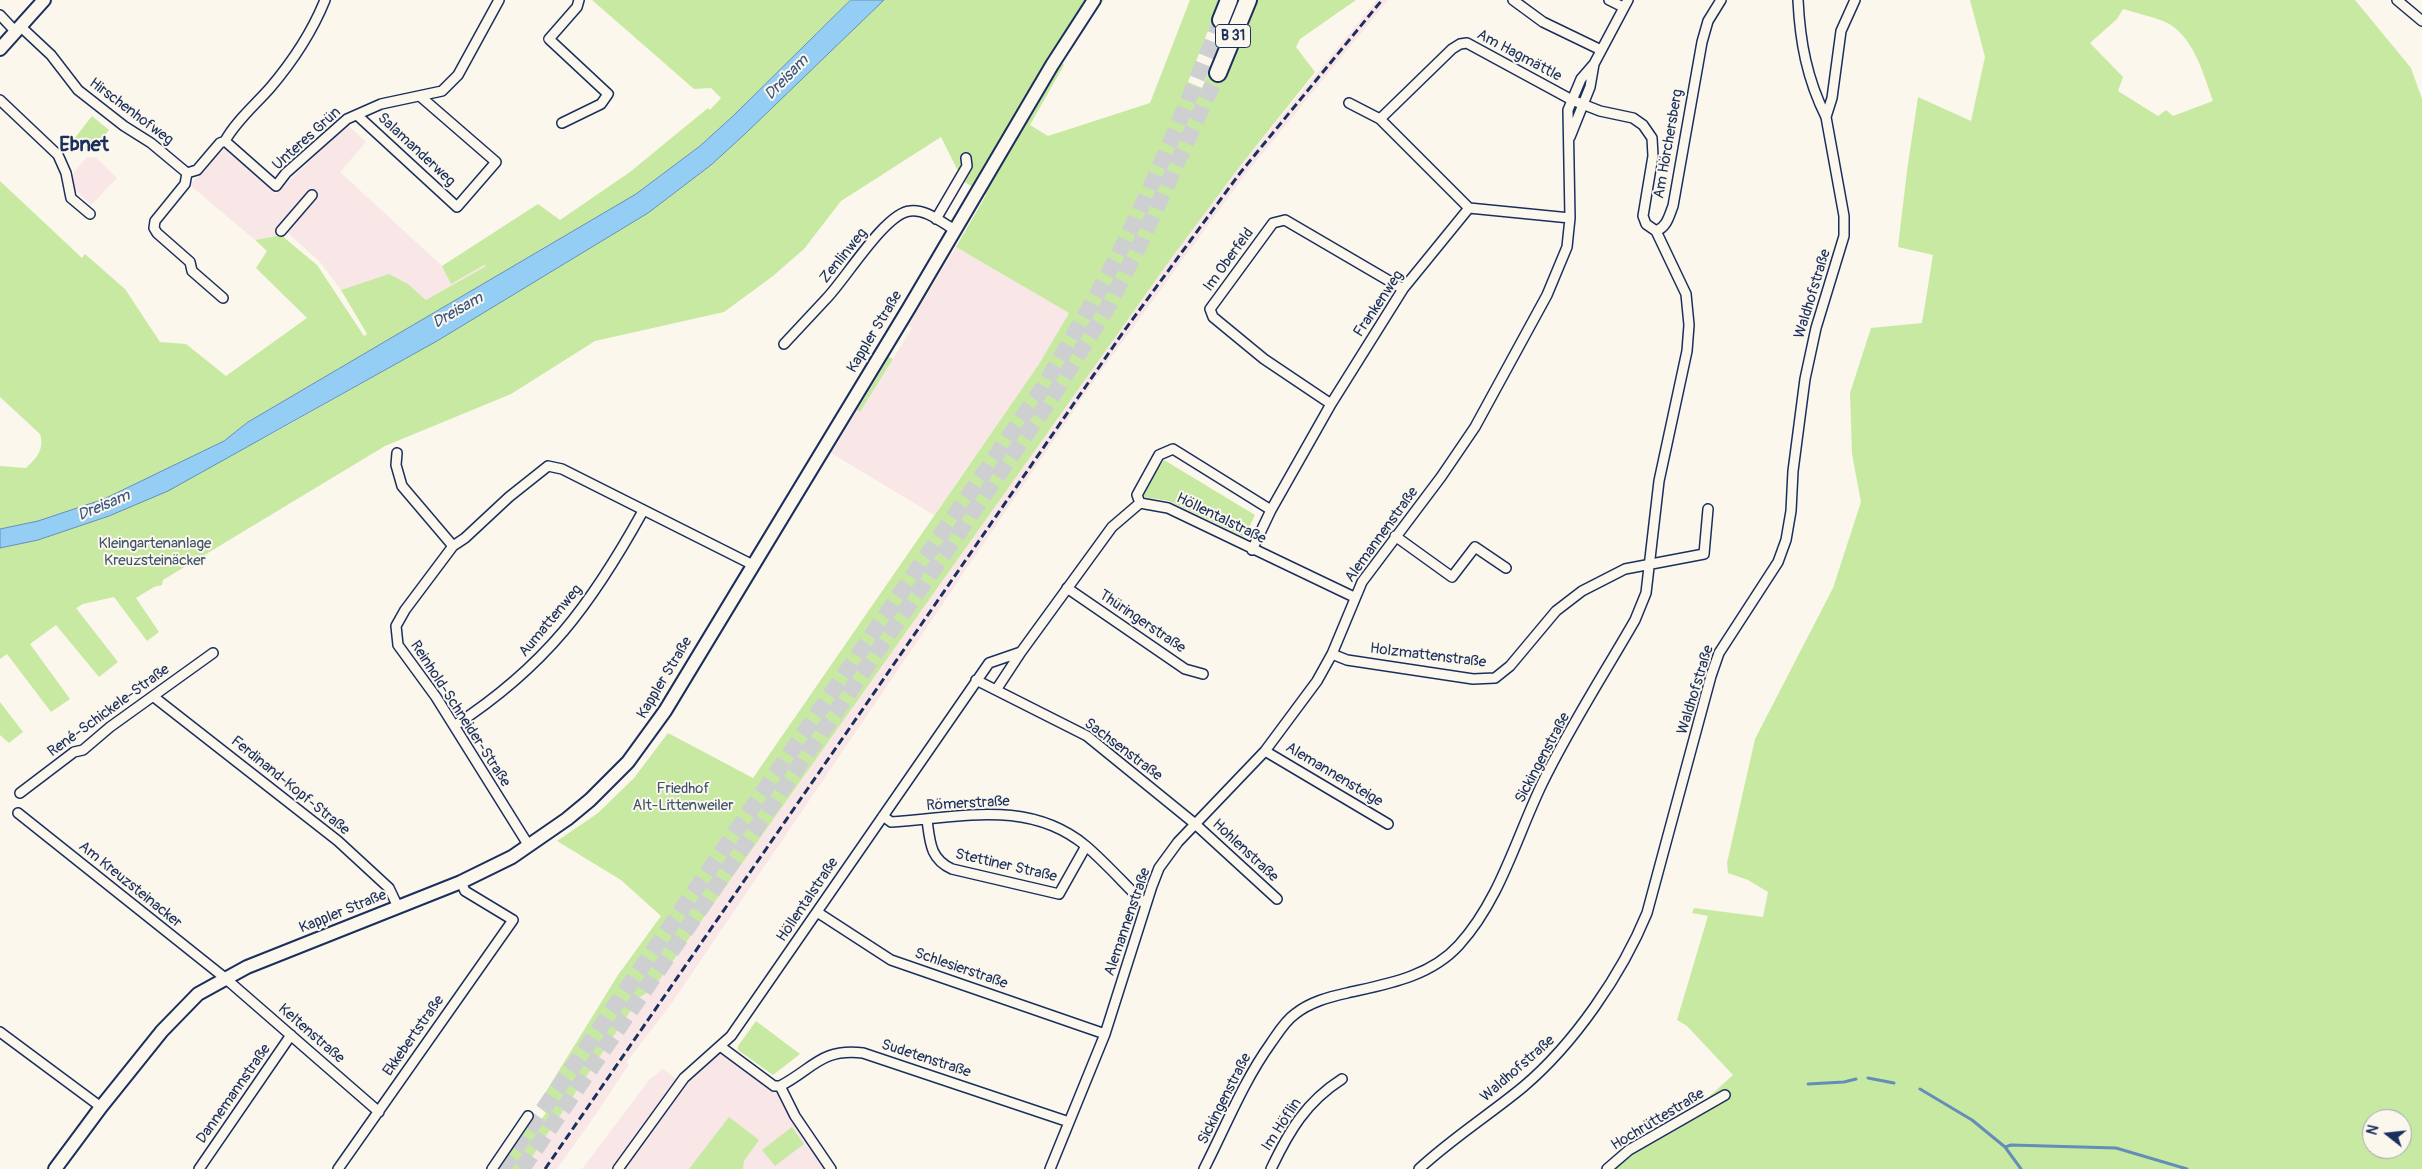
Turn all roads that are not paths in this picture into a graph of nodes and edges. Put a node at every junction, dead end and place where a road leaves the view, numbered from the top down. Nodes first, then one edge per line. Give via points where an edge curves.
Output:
1 (44, 0) edge
2 (325, 0) edge
3 (499, 0) edge
4 (579, 0) edge
5 (1094, 0) edge
6 (1229, 0) edge
7 (1248, 0) edge
8 (1513, 0) edge
9 (1609, 0) edge
10 (1721, 0) edge
11 (1798, 0) edge
12 (1855, 0) edge
13 (2397, 0) edge
14 (1625, 4) edge
15 (0, 15) edge
16 (1221, 20) tunnel mouth
17 (2422, 20) edge
18 (18, 28) junction
19 (0, 49) edge
20 (1600, 50) junction
21 (1594, 64) junction
22 (1218, 72) tunnel mouth
23 (421, 97) junction
24 (0, 100) edge
25 (1572, 100) junction
26 (1349, 103) dead end
27 (1583, 104) junction
28 (357, 115) junction
29 (1826, 117) junction
30 (1380, 119) junction
31 (562, 123) dead end
32 (1570, 137) junction
33 (225, 141) junction
34 (966, 158) dead end
35 (187, 173) junction
36 (312, 195) dead end
37 (1469, 208) junction
38 (90, 214) dead end
39 (1570, 218) junction
40 (936, 219) junction
41 (955, 230) junction
42 (281, 231) dead end
43 (1656, 231) junction
44 (1403, 289) junction
45 (223, 298) dead end
46 (784, 344) dead end
47 (1331, 404) junction
48 (397, 453) dead end
49 (1139, 499) junction
50 (1708, 509) dead end
51 (1271, 510) junction
52 (643, 511) junction
53 (1395, 536) junction
54 (453, 546) junction
55 (1252, 550) junction
56 (753, 565) junction
57 (1650, 565) junction
58 (1506, 568) dead end
59 (1067, 588) junction
60 (1354, 598) junction
61 (213, 652) dead end
62 (1021, 652) junction
63 (1332, 654) junction
64 (1203, 674) dead end
65 (976, 680) junction
66 (996, 690) junction
67 (154, 697) junction
68 (454, 726) junction
69 (1265, 751) junction
70 (20, 793) dead end
71 (18, 813) dead end
72 (882, 816) junction
73 (927, 820) junction
74 (1194, 823) junction
75 (1388, 824) dead end
76 (529, 846) junction
77 (1086, 846) junction
78 (461, 882) junction
79 (1276, 899) dead end
80 (1146, 905) junction
81 (398, 907) junction
82 (817, 912) junction
83 (225, 978) junction
84 (0, 1032) edge
85 (1105, 1034) junction
86 (291, 1035) junction
87 (720, 1046) junction
88 (1342, 1079) dead end
89 (780, 1086) junction
90 (1725, 1095) dead end
91 (101, 1107) junction
92 (378, 1112) junction
93 (528, 1116) dead end
94 (1069, 1122) junction
95 (58, 1165) edge
96 (48, 1169) edge
97 (199, 1169) edge
98 (338, 1169) edge
99 (492, 1169) edge
100 (618, 1169) edge
101 (831, 1169) edge
102 (1050, 1169) edge
103 (1204, 1169) edge
104 (1271, 1169) edge
105 (1419, 1169) edge
106 (1607, 1169) edge

1 - 18 street
2 - 33 street via 301,47
3 - 23 street, Unteres Grün via 458,75 442,91
4 - 31 street via 577,7 549,39 608,94 601,104
5 - 41 street, Kappler Straße
6 - 16 highway, B 31
7 - 22 highway, B 31
8 - 20 street via 1543,22
9 - 14 street, Alemannenstraße
10 - 43 street, Am Hörchersberg via 1708,21 1702,42 1673,206 1668,221
11 - 29 street via 1804,57
12 - 29 street via 1840,31 1832,98
13 - 17 street
14 - 20 street, Alemannenstraße
15 - 18 street, Hirschenhofweg
18 - 19 street
18 - 35 street, Hirschenhofweg via 51,55 78,90
20 - 21 street, Alemannenstraße
21 - 25 street, Alemannenstraße via 1581,79
21 - 27 street, Alemannenstraße
23 - 28 street, Unteres Grün via 381,104
23 - 28 street, Salamanderweg via 496,162 457,207
24 - 38 street via 58,155 71,198
25 - 27 street, Am Hagmättle
25 - 30 street, Am Hagmättle via 1473,45 1460,44
25 - 32 street, Alemannenstraße via 1566,124
26 - 30 street
27 - 32 street, Alemannenstraße
27 - 43 street, Am Hörchersberg via 1633,118 1652,138 1653,156 1643,216 1646,224
28 - 33 street, Unteres Grün via 339,125 276,186
29 - 105 street, Waldhofstraße via 1844,216 1844,236 1816,328 1805,379 1786,540 1778,562 1720,652 1711,676 1648,913 1636,940 1570,1041 1523,1086
30 - 37 street
32 - 39 street, Alemannenstraße
33 - 35 street via 197,170
34 - 40 street via 967,166
35 - 45 street via 185,184 155,221 154,228 190,262 192,271
36 - 42 street
37 - 39 street
37 - 44 street, Frankenweg
39 - 53 street, Alemannenstraße via 1567,247 1559,269 1498,386 1441,477
40 - 41 street, Zenlinweg
40 - 46 street, Zenlinweg via 924,212 910,210 892,220
41 - 56 street, Kappler Straße
43 - 57 street, Sickingenstraße via 1686,294 1689,325 1687,351 1659,481
44 - 47 street, Frankenweg
44 - 47 street, Im Oberfeld via 1285,220 1273,223 1210,309 1213,317 1264,359
47 - 51 street, Frankenweg
48 - 54 street via 396,465 402,486
49 - 51 street via 1159,455 1173,449
49 - 55 street, Höllentalstraße via 1168,508
49 - 59 street via 1112,527
50 - 57 street, Holzmattenstraße via 1704,554
51 - 55 street, Frankenweg
52 - 54 street, Reinhold-Schneider-Straße via 562,469 548,466
52 - 56 street, Reinhold-Schneider-Straße
52 - 68 street, Aumattenweg via 605,576 552,646 490,702
53 - 58 street via 1452,577 1475,547
53 - 60 street, Alemannenstraße via 1368,572
54 - 68 street, Reinhold-Schneider-Straße via 404,610 396,626 398,645
55 - 60 street, Höllentalstraße
56 - 76 street, Kappler Straße via 645,741 590,800
57 - 63 street, Holzmattenstraße via 1625,569 1582,591 1556,610 1510,666 1495,678 1473,679 1347,660
57 - 103 street, Sickingenstraße via 1646,593 1634,620 1542,784 1477,922 1458,946 1434,966 1402,980 1321,999 1294,1014 1242,1088
59 - 62 street
59 - 64 street, Thüringerstraße via 1185,669
60 - 63 street, Alemannenstraße
61 - 67 street, René-Schickele-Straße
62 - 65 street, Höllentalstraße via 989,663
62 - 66 street
63 - 69 street, Alemannenstraße via 1317,681
65 - 66 street, Sachsenstraße
65 - 72 street, Höllentalstraße
66 - 74 street, Sachsenstraße via 1087,736
67 - 70 street, René-Schickele-Straße
67 - 81 street, Ferdinand-Kopf-Straße via 338,841 389,888
68 - 76 street, Reinhold-Schneider-Straße
69 - 74 street, Alemannenstraße
69 - 75 street, Alemannensteige
71 - 83 street, Am Kreuzsteinacker
72 - 73 street, Römerstraße via 891,822
72 - 82 street, Höllentalstraße
73 - 77 street, Römerstraße via 1018,815 1051,825
73 - 77 street, Stettiner Straße via 934,854 942,864 1059,894
74 - 79 street, Hohlenstraße
74 - 80 street, Alemannenstraße via 1159,868
76 - 78 street, Kappler Straße via 497,866
77 - 80 street, Römerstraße
78 - 81 street, Kappler Straße
78 - 92 street, Ekkebertstraße via 465,891 514,920
80 - 85 street, Alemannenstraße
81 - 83 street, Kappler Straße
82 - 85 street, Schlesierstraße via 891,960
82 - 87 street, Höllentalstraße via 741,1023
83 - 86 street, Keltenstraße
83 - 91 street, Kappler Straße via 198,994 179,1011
84 - 91 street
85 - 94 street, Alemannenstraße
86 - 92 street, Keltenstraße
86 - 97 street, Dannemannstraße
87 - 89 street via 774,1086
87 - 100 street, Höllentalstraße via 684,1078
88 - 104 street, Im Höflin via 1323,1091 1302,1113
89 - 94 street, Sudetenstraße via 828,1055 863,1053
89 - 101 street via 795,1116
90 - 106 street, Hochrüttestraße via 1629,1150
91 - 95 street, Kappler Straße
92 - 98 street, Ekkebertstraße
93 - 99 street
94 - 102 street, Alemannenstraße
95 - 96 street, Kappler Straße

